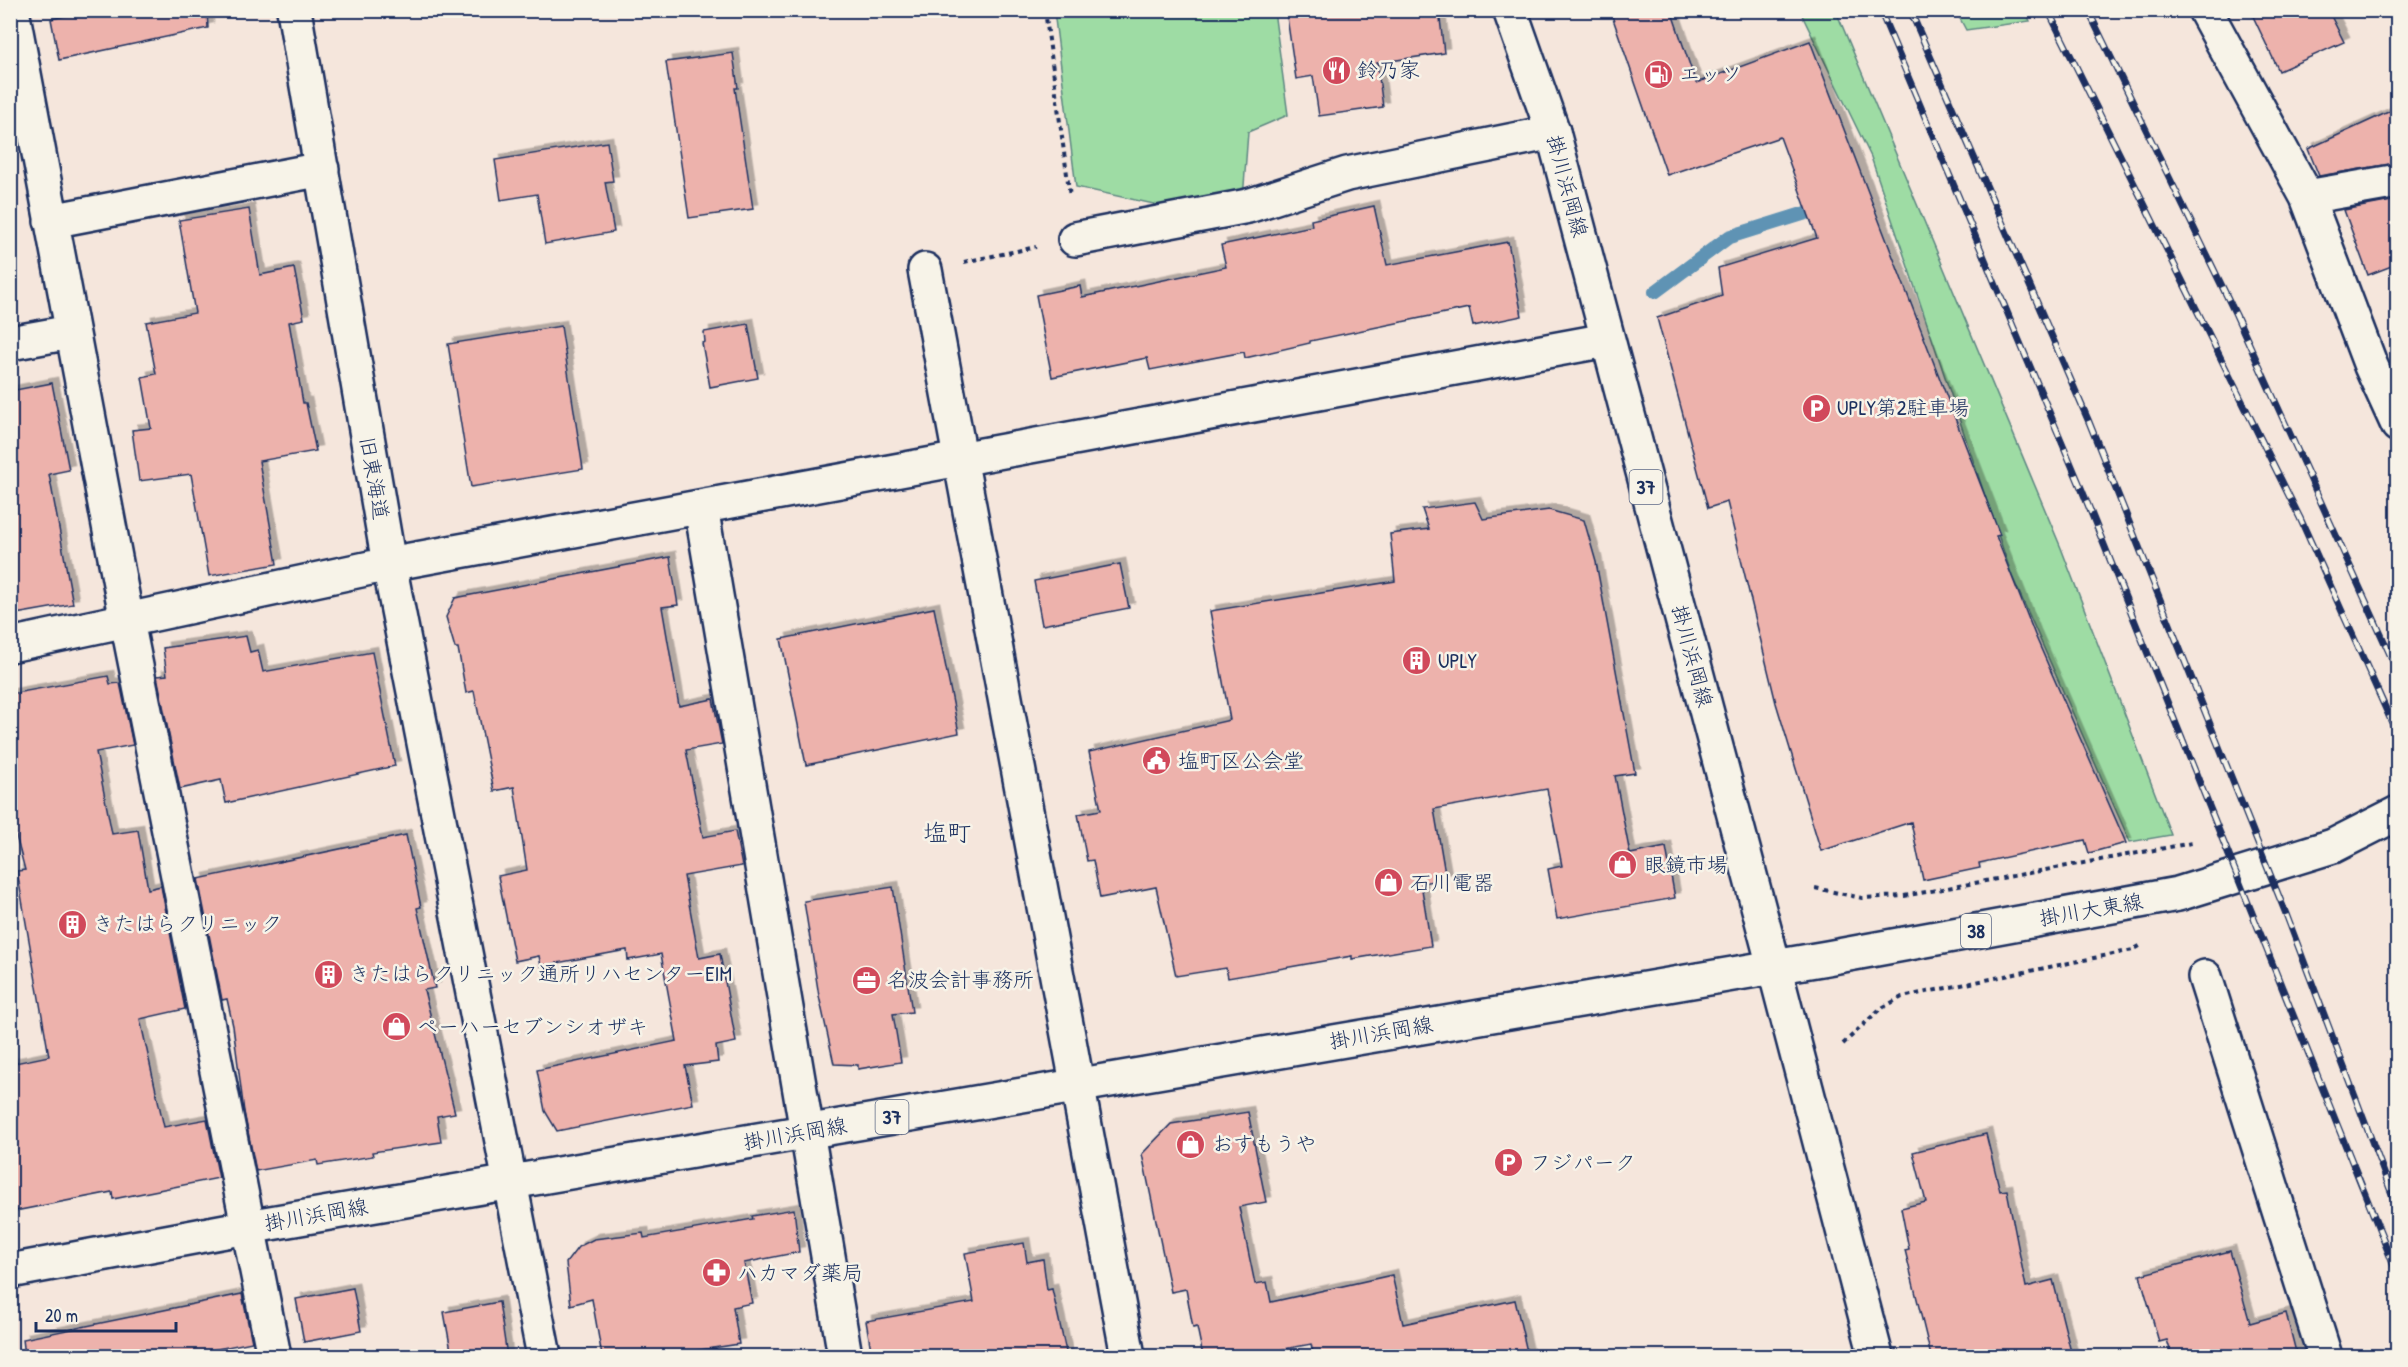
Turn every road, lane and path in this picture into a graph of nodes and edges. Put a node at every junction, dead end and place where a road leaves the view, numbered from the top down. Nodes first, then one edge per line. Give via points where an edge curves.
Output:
1 (12, 10) edge
2 (294, 10) edge
3 (1045, 10) edge
4 (1510, 10) edge
5 (2205, 10) edge
6 (1553, 132) junction
7 (322, 168) junction
8 (2397, 181) edge
9 (2307, 197) junction
10 (51, 221) junction
11 (1075, 239) junction
12 (925, 270) joint
13 (71, 332) junction
14 (1607, 340) junction
15 (10, 343) edge
16 (2384, 370) edge
17 (2397, 425) edge
18 (960, 459) junction
19 (701, 507) junction
20 (388, 564) junction
21 (127, 621) junction
22 (10, 645) edge
23 (2397, 813) edge
24 (2201, 841) dead end
25 (1815, 888) dead end
26 (1774, 966) junction
27 (2205, 977) dead end
28 (1077, 1086) junction
29 (807, 1132) junction
30 (508, 1183) junction
31 (247, 1227) junction
32 (10, 1271) edge
33 (274, 1356) edge
34 (544, 1356) edge
35 (845, 1356) edge
36 (1128, 1356) edge
37 (1876, 1356) edge
38 (2325, 1356) edge

1 - 10 street
2 - 7 street, 旧東海道
3 - 11 path
4 - 6 street, 掛川浜岡線 / 37
5 - 9 street
6 - 11 street via 1347,174 1248,206
6 - 14 street, 掛川浜岡線 / 37
7 - 10 street
7 - 20 street, 旧東海道
8 - 9 street
9 - 16 street
10 - 13 street
11 - 12 path
12 - 18 street
13 - 15 street
13 - 21 street
14 - 18 street
14 - 26 street, 掛川浜岡線 / 37
16 - 17 street
18 - 19 street
18 - 28 street
19 - 20 street
19 - 29 street
20 - 21 street
20 - 30 street, 旧東海道
21 - 22 street
21 - 31 street
23 - 26 street, 掛川大東線 / 38 via 2333,846 2178,894
24 - 25 path via 1904,896 1862,898
26 - 28 street, 掛川浜岡線 / 37
26 - 37 street
27 - 38 street
28 - 29 street, 掛川浜岡線 / 37
28 - 36 street
29 - 30 street, 掛川浜岡線 / 37
29 - 35 street
30 - 31 street, 掛川浜岡線 / 37
30 - 34 street, 旧東海道
31 - 32 street, 掛川浜岡線 / 37
31 - 33 street

